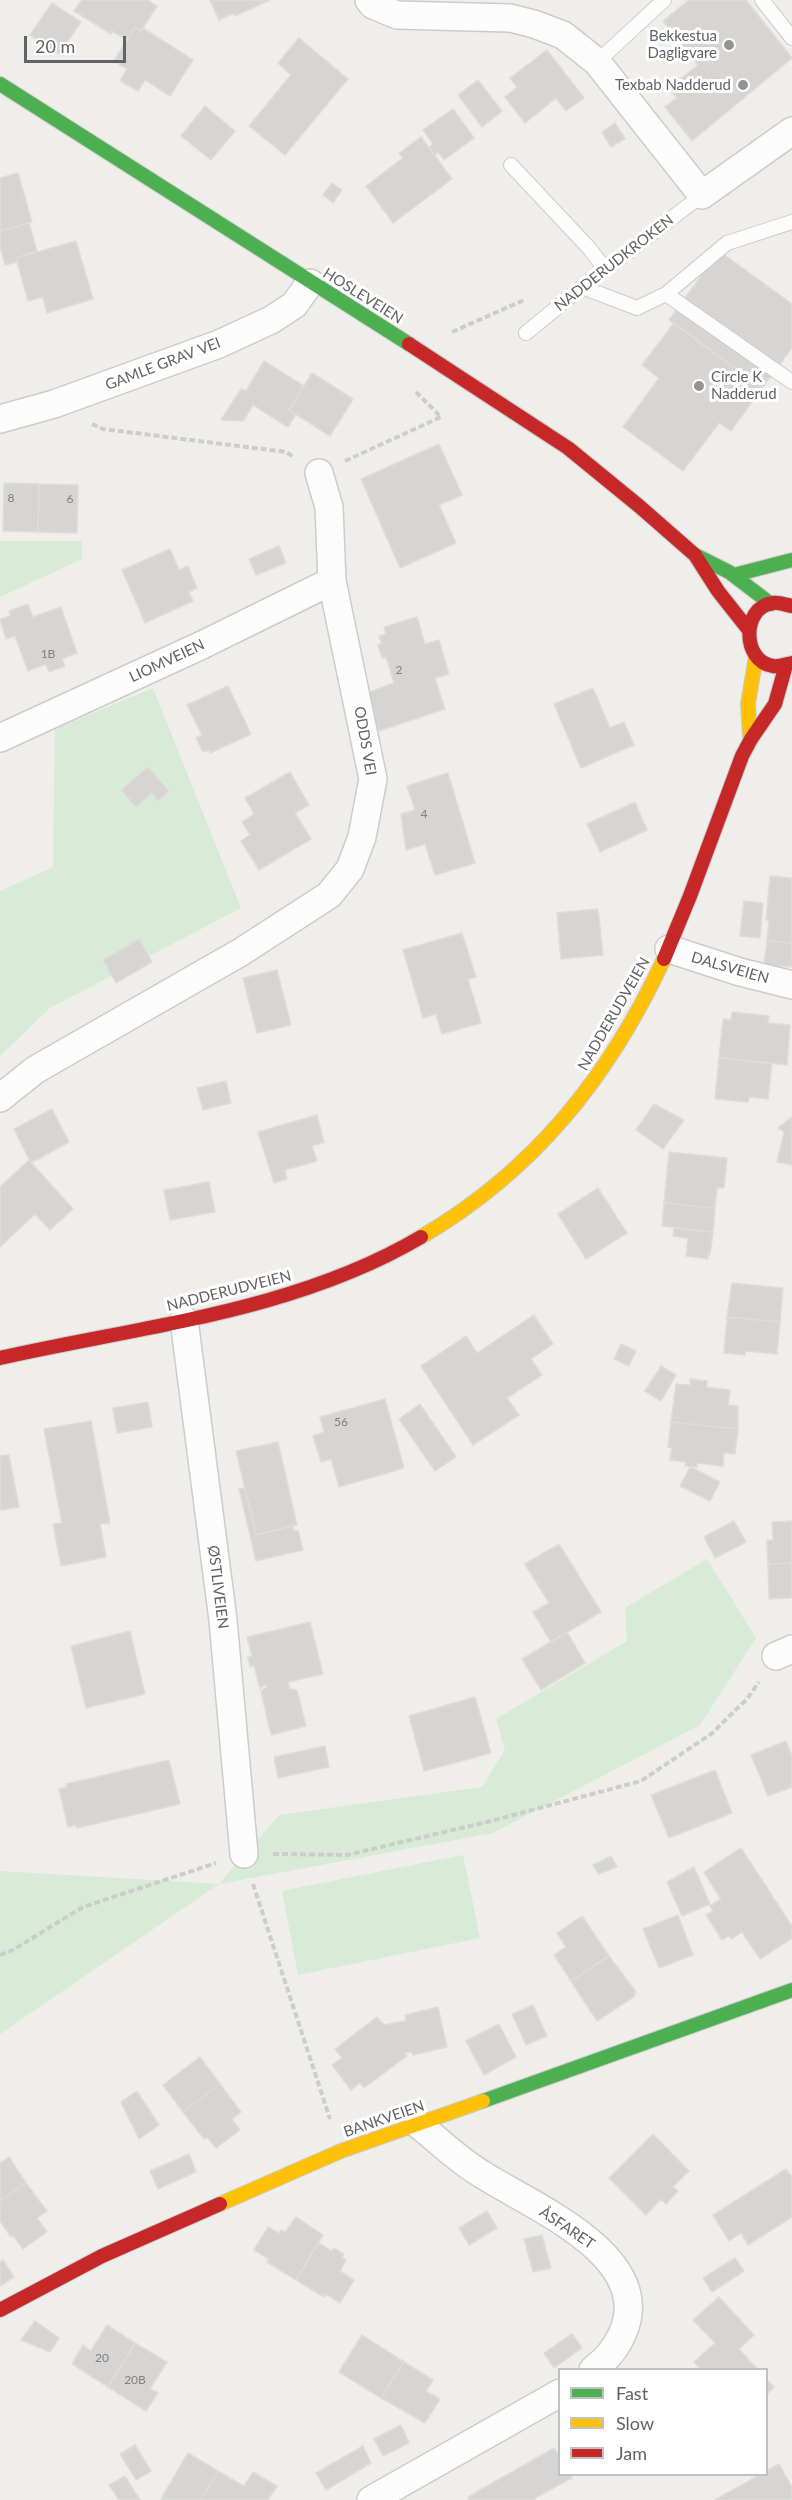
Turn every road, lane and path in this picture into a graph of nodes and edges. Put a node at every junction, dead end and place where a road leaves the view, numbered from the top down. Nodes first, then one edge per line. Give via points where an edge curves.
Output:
1 (369, 0) edge
2 (664, 0) edge
3 (762, 0) edge
4 (792, 38) edge
5 (597, 63) junction
6 (0, 84) edge
7 (792, 131) edge
8 (511, 165) dead end
9 (702, 195) junction
10 (792, 222) edge
11 (604, 269) junction
12 (310, 283) junction
13 (582, 287) junction
14 (666, 294) junction
15 (526, 299) dead end
16 (526, 333) dead end
17 (445, 335) dead end
18 (792, 382) edge
19 (408, 385) dead end
20 (54, 404) junction
21 (0, 419) edge
22 (319, 473) junction
23 (695, 555) junction
24 (792, 560) edge
25 (734, 575) junction
26 (332, 581) junction
27 (775, 600) junction
28 (792, 606) edge
29 (748, 629) junction
30 (756, 656) junction
31 (790, 666) edge
32 (750, 737) junction
33 (0, 738) edge
34 (669, 949) junction
35 (792, 985) edge
36 (0, 1098) edge
37 (184, 1320) junction
38 (0, 1358) edge
39 (784, 1652) edge
40 (244, 1854) junction
41 (0, 1954) edge
42 (792, 1990) edge
43 (419, 2125) junction
44 (341, 2151) junction
45 (0, 2310) edge
46 (594, 2368) edge
47 (558, 2394) edge
48 (371, 2500) edge

1 - 5 street via 373,6 397,15 510,18 534,24 562,35
2 - 5 lane
3 - 4 lane
5 - 9 street
6 - 12 main road, HOSLEVEIEN
7 - 9 street, NADDERUDKROKEN
8 - 11 lane
9 - 11 lane, NADDERUDKROKEN
10 - 14 lane via 727,243
11 - 13 lane, NADDERUDKROKEN
12 - 20 street, GAMLE GRAV VEI via 294,305 271,320 219,344
12 - 23 main road, HOSLEVEIEN via 568,448
13 - 14 lane via 638,308
13 - 16 lane, NADDERUDKROKEN
14 - 18 lane
15 - 17 path
19 - 22 path via 441,417
20 - 21 street, GAMLE GRAV VEI
20 - 22 path via 103,429 286,452
22 - 26 street, ODDS VEI via 329,507
23 - 25 main road, HOSLEVEIEN
23 - 29 main road, HOSLEVEIEN
24 - 25 main road
25 - 27 main road, HOSLEVEIEN
26 - 33 street, LIOMVEIEN
26 - 36 street, ODDS VEI via 373,779 362,837 350,869 329,895 241,952 35,1070
27 - 28 main road
27 - 29 main road via 756,614
29 - 30 main road via 750,648
30 - 31 main road via 764,663
30 - 32 main road, NADDERUDVEIEN via 748,704
31 - 32 main road, NADDERUDVEIEN via 770,714
32 - 34 main road, NADDERUDVEIEN
34 - 35 street, DALSVEIEN
34 - 37 main road, NADDERUDVEIEN via 606,1066 569,1115 514,1170 470,1204 409,1244 330,1281
37 - 38 main road, NADDERUDVEIEN
37 - 40 street, ØSTLIVEIEN via 223,1620
39 - 40 path via 747,1699 711,1734 641,1781 348,1855
40 - 41 path via 83,1907
40 - 44 path
42 - 43 main road, BANKVEIEN
43 - 44 main road, BANKVEIEN
43 - 46 street, ÅSFARET via 478,2172 591,2241 614,2265 627,2291 629,2316 618,2345
44 - 45 main road, BANKVEIEN via 102,2256
47 - 48 street

